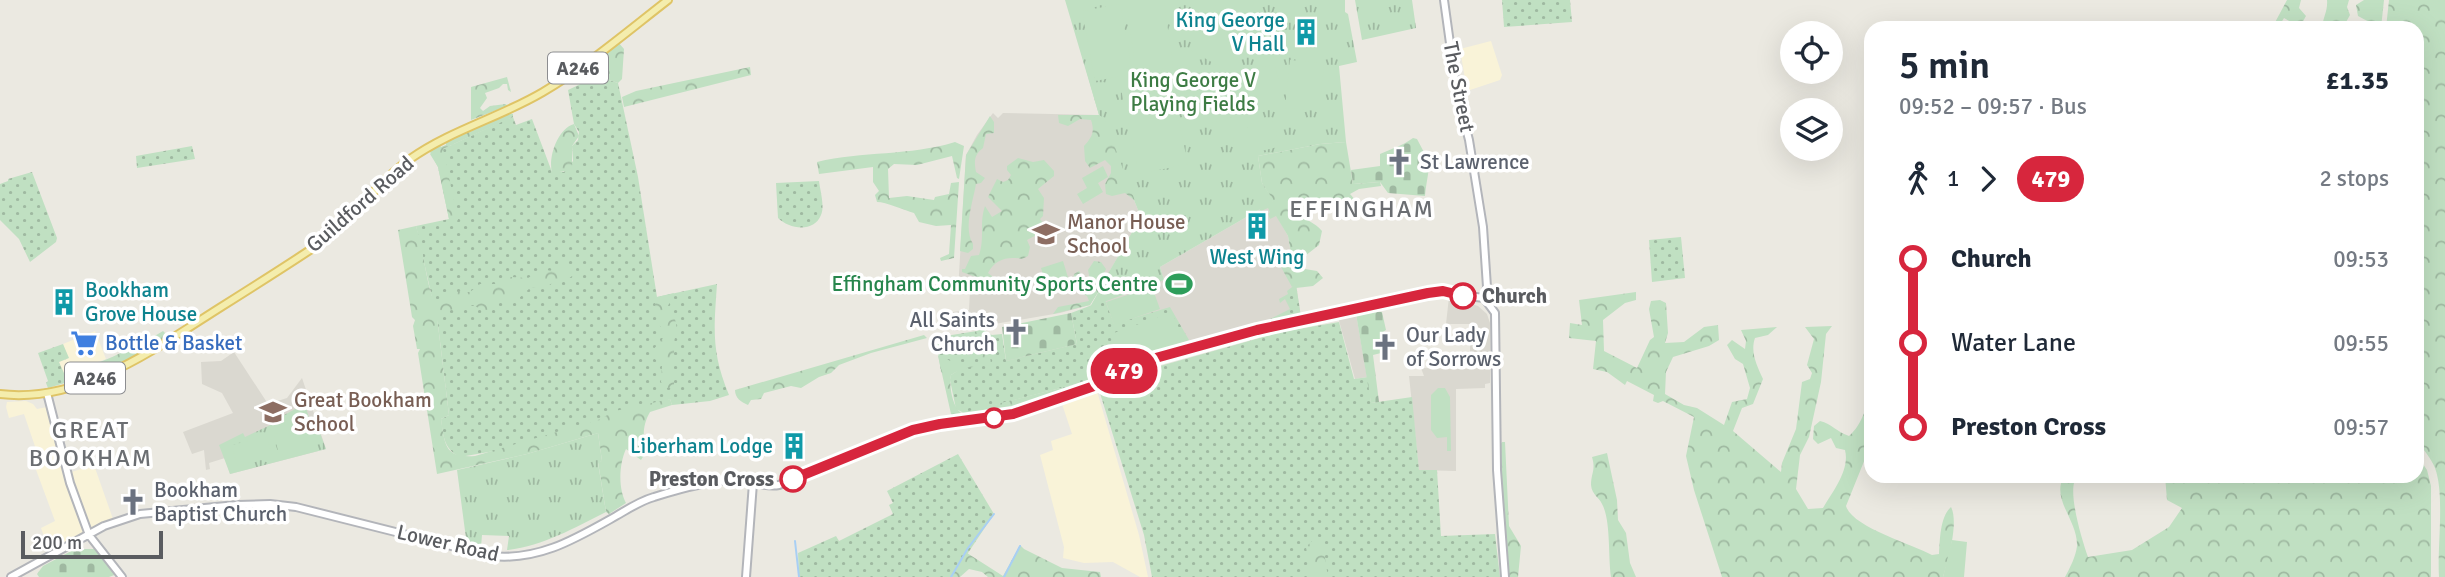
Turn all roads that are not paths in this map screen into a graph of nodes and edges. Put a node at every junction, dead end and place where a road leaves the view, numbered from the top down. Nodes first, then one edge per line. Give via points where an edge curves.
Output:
1 (668, 0) edge
2 (1444, 0) edge
3 (1484, 298) junction
4 (47, 393) junction
5 (1, 394) edge
6 (753, 483) junction
7 (89, 535) junction
8 (11, 577) edge
9 (122, 577) edge
10 (746, 577) edge
11 (1505, 577) edge

1 - 4 main road, Guildford Road / A246 via 545,92 411,158 325,240 171,339 90,380
2 - 3 street, The Street via 1483,228
3 - 6 street, Lower Road via 1436,292 1257,330 1152,359 1097,385 1013,414 931,425 779,485
3 - 11 street via 1494,313 1497,470
4 - 5 main road, Guildford Road / A246
4 - 7 street
6 - 7 street, Lower Road via 718,481 654,497 561,546 527,556 474,552 270,504 140,514
6 - 10 street
7 - 8 street, Lower Road
7 - 9 street

